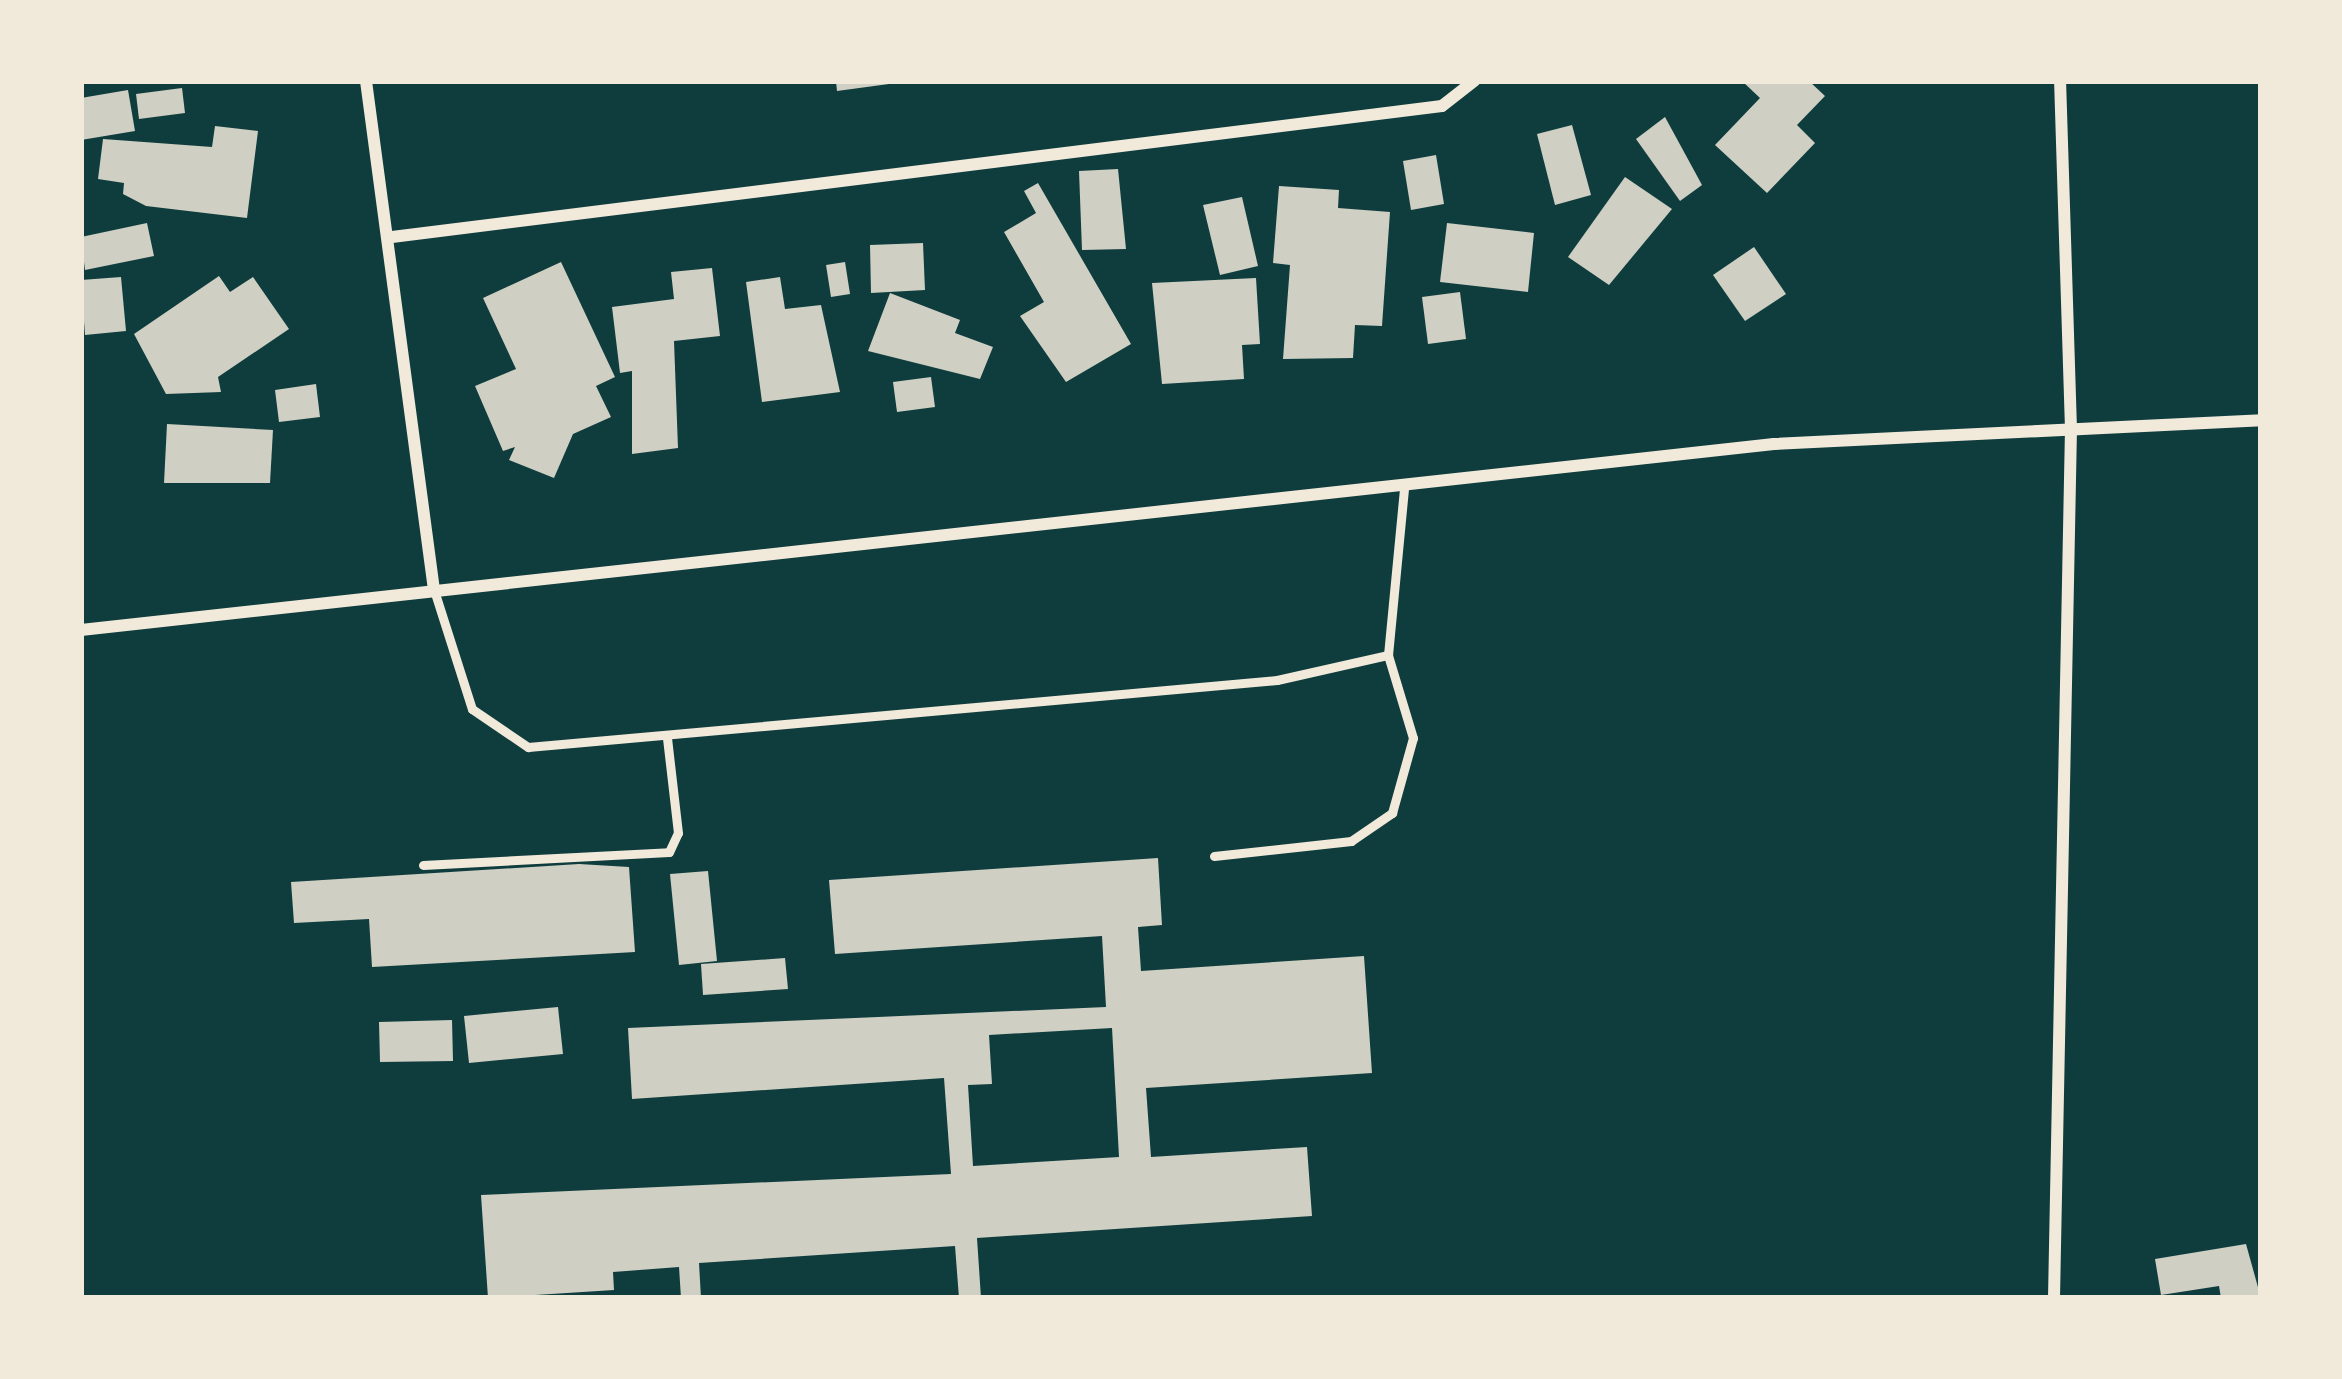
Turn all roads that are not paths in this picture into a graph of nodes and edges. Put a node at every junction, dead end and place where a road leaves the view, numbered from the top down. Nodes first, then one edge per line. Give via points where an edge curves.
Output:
1 (366, 81) edge
2 (1474, 81) edge
3 (2060, 81) edge
4 (392, 237) junction
5 (2261, 421) edge
6 (2071, 429) junction
7 (1404, 489) junction
8 (434, 590) junction
9 (81, 630) edge
10 (1388, 655) junction
11 (668, 738) junction
12 (1214, 856) dead end
13 (423, 865) dead end
14 (2054, 1298) edge

1 - 4 street
2 - 4 street via 1442,106
3 - 6 street
4 - 8 street
5 - 6 street
6 - 7 street via 1774,444
6 - 14 street
7 - 8 street
7 - 10 lane
8 - 9 street
8 - 11 lane via 447,653 500,737 552,749
10 - 11 lane via 1277,680
10 - 12 lane via 1413,738 1392,813 1351,841
11 - 13 lane via 678,832 669,852

